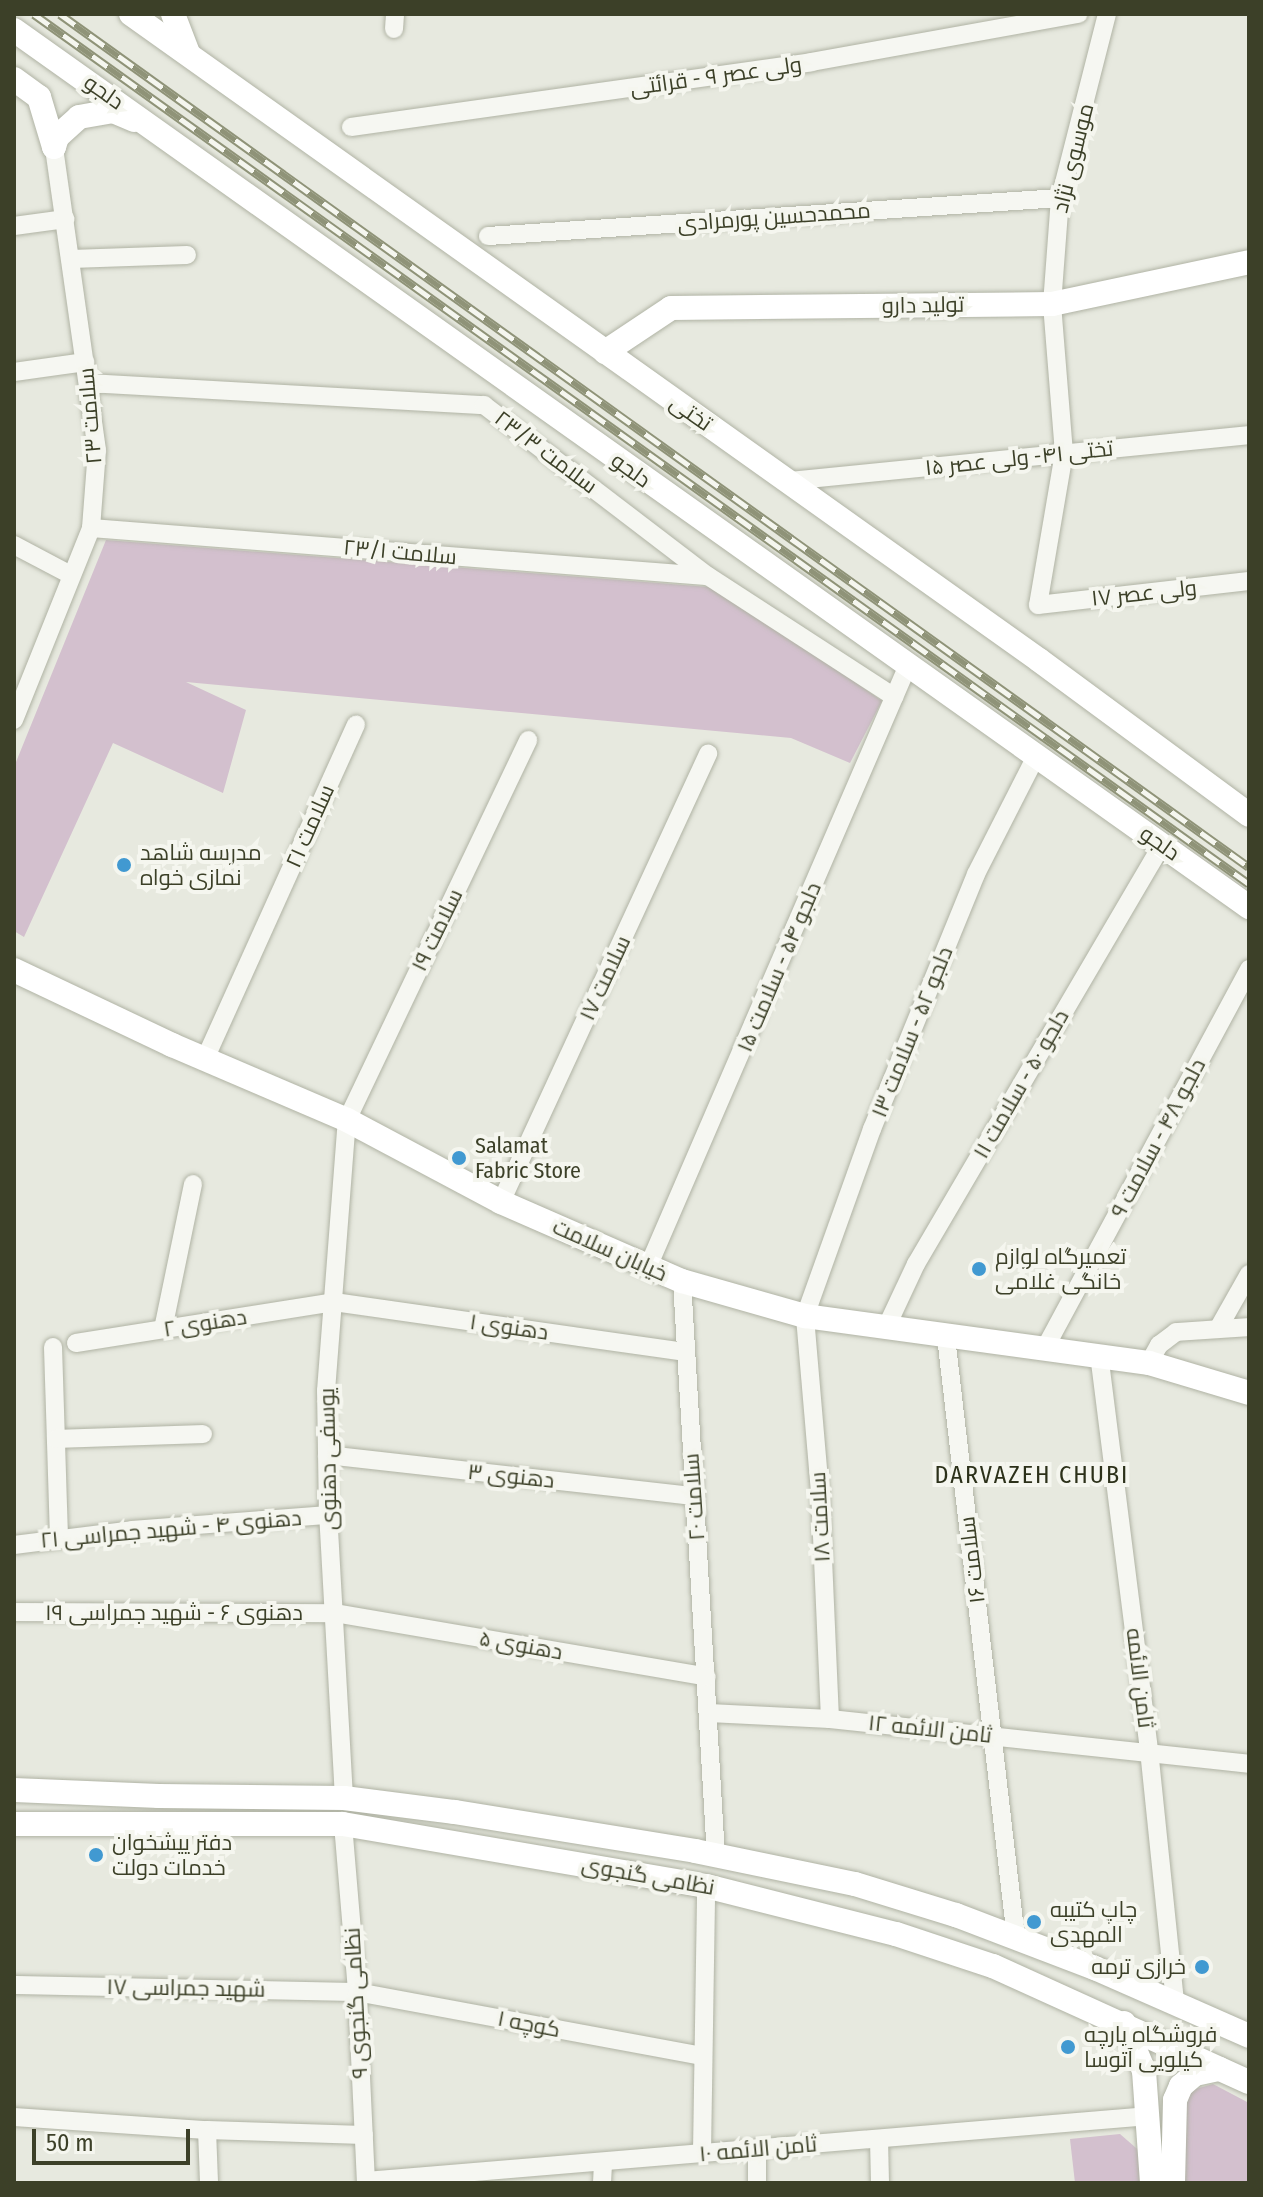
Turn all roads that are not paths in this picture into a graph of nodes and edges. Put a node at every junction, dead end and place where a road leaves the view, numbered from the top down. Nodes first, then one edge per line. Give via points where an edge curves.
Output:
1 (131, 14) edge
2 (173, 14) edge
3 (1079, 14) edge
4 (1107, 14) edge
5 (16, 33) edge
6 (188, 53) junction
7 (14, 79) edge
8 (39, 97) junction
9 (351, 127) dead end
10 (161, 131) junction
11 (54, 147) junction
12 (1060, 198) junction
13 (66, 219) junction
14 (14, 226) edge
15 (488, 236) dead end
16 (187, 255) dead end
17 (71, 259) junction
18 (1249, 262) edge
19 (1052, 304) junction
20 (605, 352) junction
21 (85, 362) junction
22 (14, 372) edge
23 (88, 383) junction
24 (1249, 435) edge
25 (1064, 453) junction
26 (789, 481) junction
27 (91, 528) junction
28 (14, 545) edge
29 (71, 575) junction
30 (708, 576) junction
31 (1249, 581) edge
32 (1038, 605) joint
33 (908, 665) junction
34 (894, 697) junction
35 (14, 720) edge
36 (356, 725) dead end
37 (528, 740) dead end
38 (708, 753) dead end
39 (1036, 756) junction
40 (1249, 815) edge
41 (1162, 844) junction
42 (1249, 907) edge
43 (1249, 969) edge
44 (14, 970) edge
45 (205, 1059) junction
46 (347, 1120) junction
47 (193, 1184) dead end
48 (501, 1202) junction
49 (648, 1267) junction
50 (1249, 1274) edge
51 (682, 1281) junction
52 (334, 1302) junction
53 (805, 1316) junction
54 (1219, 1327) junction
55 (1249, 1327) edge
56 (886, 1328) junction
57 (163, 1329) junction
58 (946, 1337) junction
59 (76, 1343) dead end
60 (53, 1347) dead end
61 (1044, 1350) junction
62 (684, 1352) junction
63 (1099, 1354) junction
64 (1149, 1363) junction
65 (1249, 1393) edge
66 (203, 1434) dead end
67 (56, 1439) junction
68 (327, 1455) junction
69 (694, 1496) junction
70 (328, 1515) junction
71 (59, 1539) junction
72 (14, 1545) edge
73 (14, 1612) edge
74 (334, 1613) junction
75 (707, 1677) junction
76 (709, 1713) junction
77 (830, 1719) junction
78 (992, 1735) junction
79 (1149, 1750) junction
80 (1249, 1764) edge
81 (14, 1790) edge
82 (344, 1798) junction
83 (14, 1824) edge
84 (343, 1824) junction
85 (716, 1857) junction
86 (706, 1886) junction
87 (1016, 1938) junction
88 (14, 1985) edge
89 (357, 1992) junction
90 (1175, 2003) junction
91 (1124, 2023) junction
92 (1249, 2036) edge
93 (702, 2056) junction
94 (1219, 2069) junction
95 (1249, 2082) edge
96 (1149, 2116) junction
97 (14, 2117) edge
98 (207, 2130) junction
99 (364, 2135) junction
100 (879, 2139) junction
101 (757, 2149) junction
102 (702, 2153) junction
103 (603, 2162) junction
104 (476, 2178) edge
105 (366, 2182) edge
106 (209, 2183) edge
107 (602, 2183) edge
108 (757, 2183) edge
109 (880, 2183) edge
110 (1152, 2183) edge
111 (1173, 2183) edge

1 - 6 street, تختی
2 - 6 street
3 - 9 street, ولی عصر ۹ - قرائتی via 811,62
4 - 12 street, موسوی نژاد
5 - 8 street
5 - 10 street, دلجو
6 - 20 street, تختی
7 - 8 street
8 - 11 street
10 - 11 street via 113,111 99,111 79,117 57,137
10 - 33 street, دلجو
11 - 13 street, سلامت ۲۳
12 - 15 street, محمدحسین پورمرادی
12 - 19 street, موسوی نژاد
13 - 14 street
13 - 17 street, سلامت ۲۳
16 - 17 street
17 - 21 street, سلامت ۲۳
18 - 19 street, تولید دارو
19 - 20 street, تولید دارو via 671,308
19 - 25 street, موسوی نژاد
20 - 26 street, تختی
21 - 22 street
21 - 23 street, سلامت ۲۳
23 - 27 street, سلامت ۲۳ via 97,450
23 - 30 street, سلامت ۲۳/۳ via 484,405
24 - 25 street, تختی ۴۱- ولی عصر ۱۵
25 - 26 street, تختی ۴۱- ولی عصر ۱۵
25 - 32 street, موسوی نژاد
26 - 40 street, تختی
27 - 29 street, سلامت ۲۳
27 - 30 street, سلامت ۲۳/۱
28 - 29 street
29 - 35 street, سلامت ۲۳
30 - 34 street, سلامت ۲۳/۳
31 - 32 street, ولی عصر ۱۷
33 - 34 street, دلجو ۵۴ - سلامت ۱۵
33 - 39 street, دلجو
34 - 49 street, دلجو ۵۴ - سلامت ۱۵
36 - 45 street, سلامت ۲۱
37 - 46 street, سلامت ۱۹
38 - 48 street, سلامت ۱۷
39 - 41 street, دلجو
39 - 53 street, دلجو ۵۲ - سلامت ۱۳ via 976,874 872,1129
41 - 42 street, دلجو
41 - 56 street, دلجو ۵۰ - سلامت ۱۱ via 916,1264
43 - 61 street, دلجو ۴۸ - سلامت ۹
44 - 45 street, خیابان سلامت
45 - 46 street, خیابان سلامت
46 - 48 street, خیابان سلامت
46 - 52 street, یوسفی دهنوی
47 - 57 street
48 - 49 street, خیابان سلامت
49 - 51 street, خیابان سلامت
50 - 54 street
51 - 53 street, خیابان سلامت
51 - 62 street, سلامت ۲۰
52 - 57 street, دهنوی ۲
52 - 62 street, دهنوی ۱
52 - 68 street, یوسفی دهنوی
53 - 56 street, خیابان سلامت
53 - 77 street, سلامت ۱۸ via 820,1492
54 - 55 street
54 - 64 street via 1176,1332 1159,1345
56 - 58 street, خیابان سلامت
57 - 59 street, دهنوی ۲
58 - 61 street, خیابان سلامت
58 - 78 street, سلامت ۱۶
60 - 67 street
61 - 63 street, خیابان سلامت
62 - 69 street, سلامت ۲۰
63 - 64 street, خیابان سلامت
63 - 79 street, ثامن الائمه
64 - 65 street, خیابان سلامت
66 - 67 street
67 - 71 street
68 - 69 street, دهنوی ۳
68 - 70 street, یوسفی دهنوی
69 - 75 street, سلامت ۲۰
70 - 71 street, دهنوی ۴ - شهید جمراسی ۲۱
70 - 74 street, یوسفی دهنوی
71 - 72 street, دهنوی ۴ - شهید جمراسی ۲۱
73 - 74 street, دهنوی ۶ - شهید جمراسی ۱۹
74 - 75 street, دهنوی ۵
74 - 82 street, یوسفی دهنوی
75 - 76 street, سلامت ۲۰
76 - 77 street, ثامن الائمه ۱۲
76 - 85 street, سلامت ۲۰
77 - 78 street, ثامن الائمه ۱۲
78 - 79 street, ثامن الائمه ۱۲
78 - 87 street, سلامت ۱۶
79 - 80 street, ثامن الائمه ۱۲
79 - 90 street, ثامن الائمه
81 - 82 street, نظامی گنجوی
82 - 85 street, نظامی گنجوی
83 - 84 street, نظامی گنجوی
84 - 86 street, نظامی گنجوی
84 - 89 street, نظامی گنجوی ۹
85 - 87 street, نظامی گنجوی via 855,1884
86 - 91 street, نظامی گنجوی via 896,1934 993,1966
86 - 93 street
87 - 90 street, نظامی گنجوی
88 - 89 street, شهید جمراسی ۱۷
89 - 93 street, کوچه ۱
89 - 99 street, نظامی گنجوی ۹
90 - 92 street, نظامی گنجوی
91 - 94 street, نظامی گنجوی
91 - 96 street via 1144,2071
93 - 102 street
94 - 95 street, نظامی گنجوی
94 - 111 street via 1195,2074 1175,2100
96 - 100 street, ثامن الائمه ۱۰
96 - 110 street
97 - 98 street
98 - 99 street
98 - 106 street
99 - 105 street, نظامی گنجوی ۹
100 - 101 street, ثامن الائمه ۱۰
100 - 109 street
101 - 102 street, ثامن الائمه ۱۰
101 - 108 street
102 - 103 street, ثامن الائمه ۱۰
103 - 104 street, ثامن الائمه ۱۰
103 - 107 street
104 - 105 street, ثامن الائمه ۱۰

